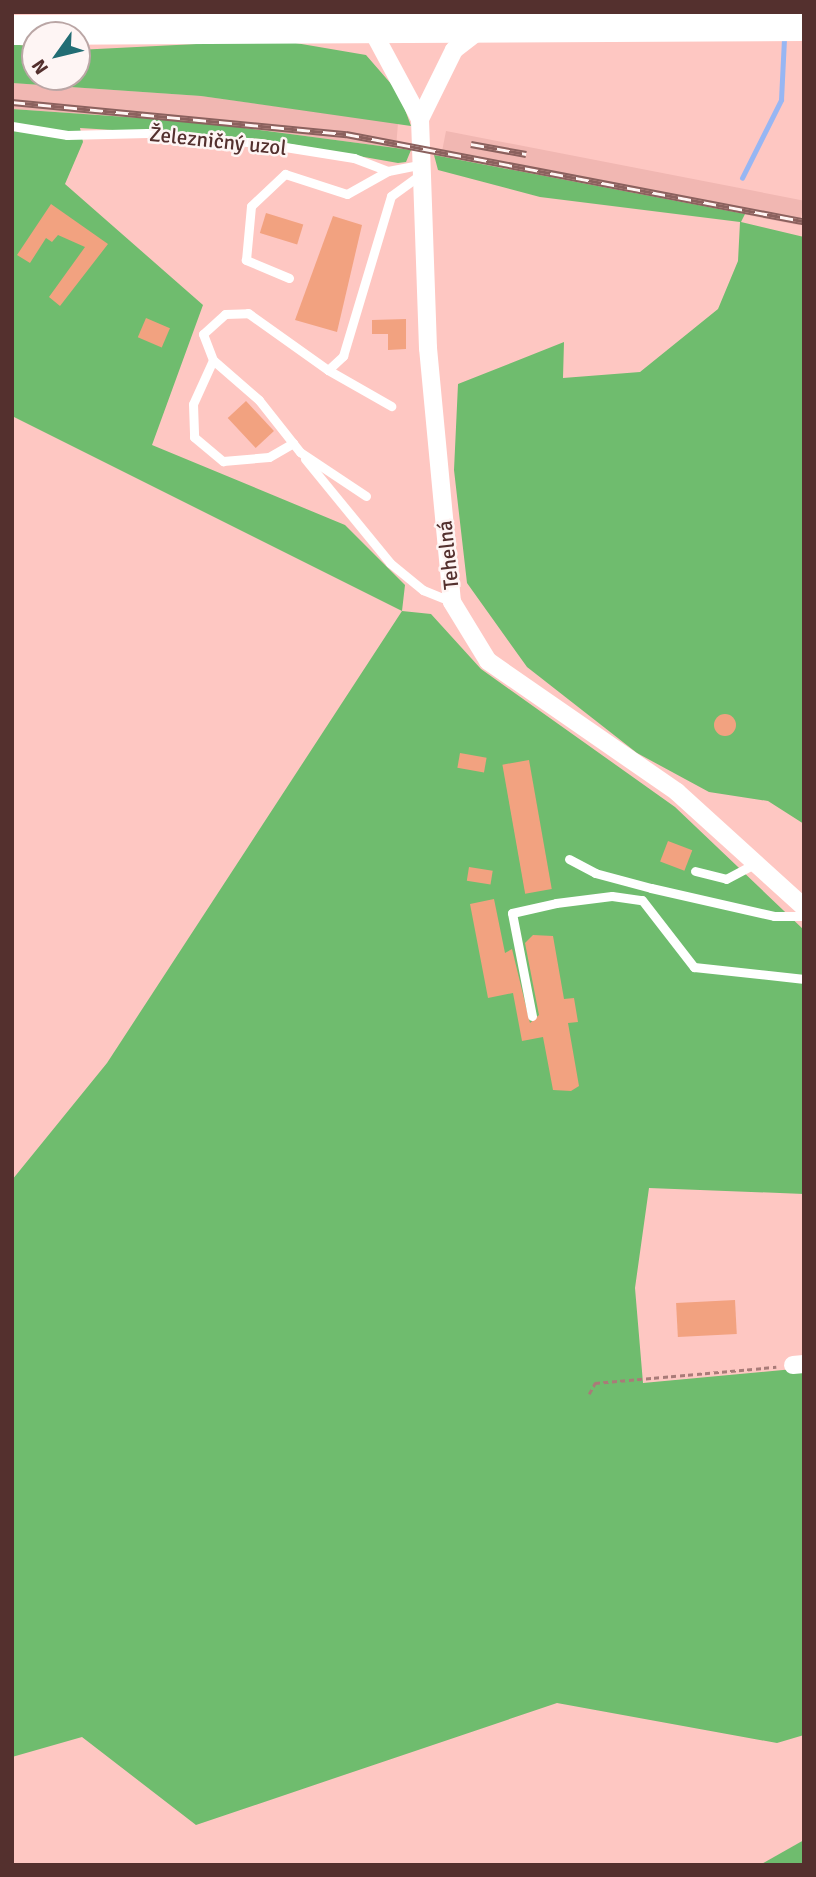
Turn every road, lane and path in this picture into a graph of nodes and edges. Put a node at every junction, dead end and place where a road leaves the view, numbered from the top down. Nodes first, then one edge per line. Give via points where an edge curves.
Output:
1 (804, 26) edge
2 (481, 29) junction
3 (12, 30) edge
4 (372, 30) junction
5 (420, 120) junction
6 (12, 126) edge
7 (420, 170) junction
8 (388, 171) junction
9 (289, 278) dead end
10 (213, 360) junction
11 (328, 370) junction
12 (391, 406) dead end
13 (293, 443) junction
14 (300, 452) junction
15 (366, 496) dead end
16 (452, 602) junction
17 (569, 859) dead end
18 (754, 864) junction
19 (695, 871) dead end
20 (804, 907) edge
21 (804, 916) edge
22 (804, 979) edge
23 (532, 1016) dead end
24 (798, 1364) edge
25 (589, 1394) dead end

1 - 2 main road
2 - 4 main road
2 - 5 street via 454,50
3 - 4 main road via 171,23 237,29
4 - 5 street
5 - 7 street, Tehelná
6 - 8 lane, Železničný uzol via 67,135 147,133 247,142 354,158
7 - 8 lane, Železničný uzol
7 - 11 lane via 391,196 343,356
7 - 16 street, Tehelná via 428,348
8 - 9 lane via 347,194 285,174 251,206 246,260
10 - 11 lane via 203,334 225,314 248,313
10 - 13 lane via 259,400
10 - 13 lane via 193,404 194,437 223,461 269,457
11 - 12 lane
13 - 14 lane
14 - 15 lane
14 - 16 lane via 390,563 423,590
16 - 18 street, Tehelná via 488,661 677,792
17 - 21 lane via 595,873 650,888 774,916
18 - 19 lane via 726,879
18 - 20 street, Tehelná
22 - 23 lane via 694,967 642,900 612,896 556,903 512,913
24 - 25 path via 595,1383

